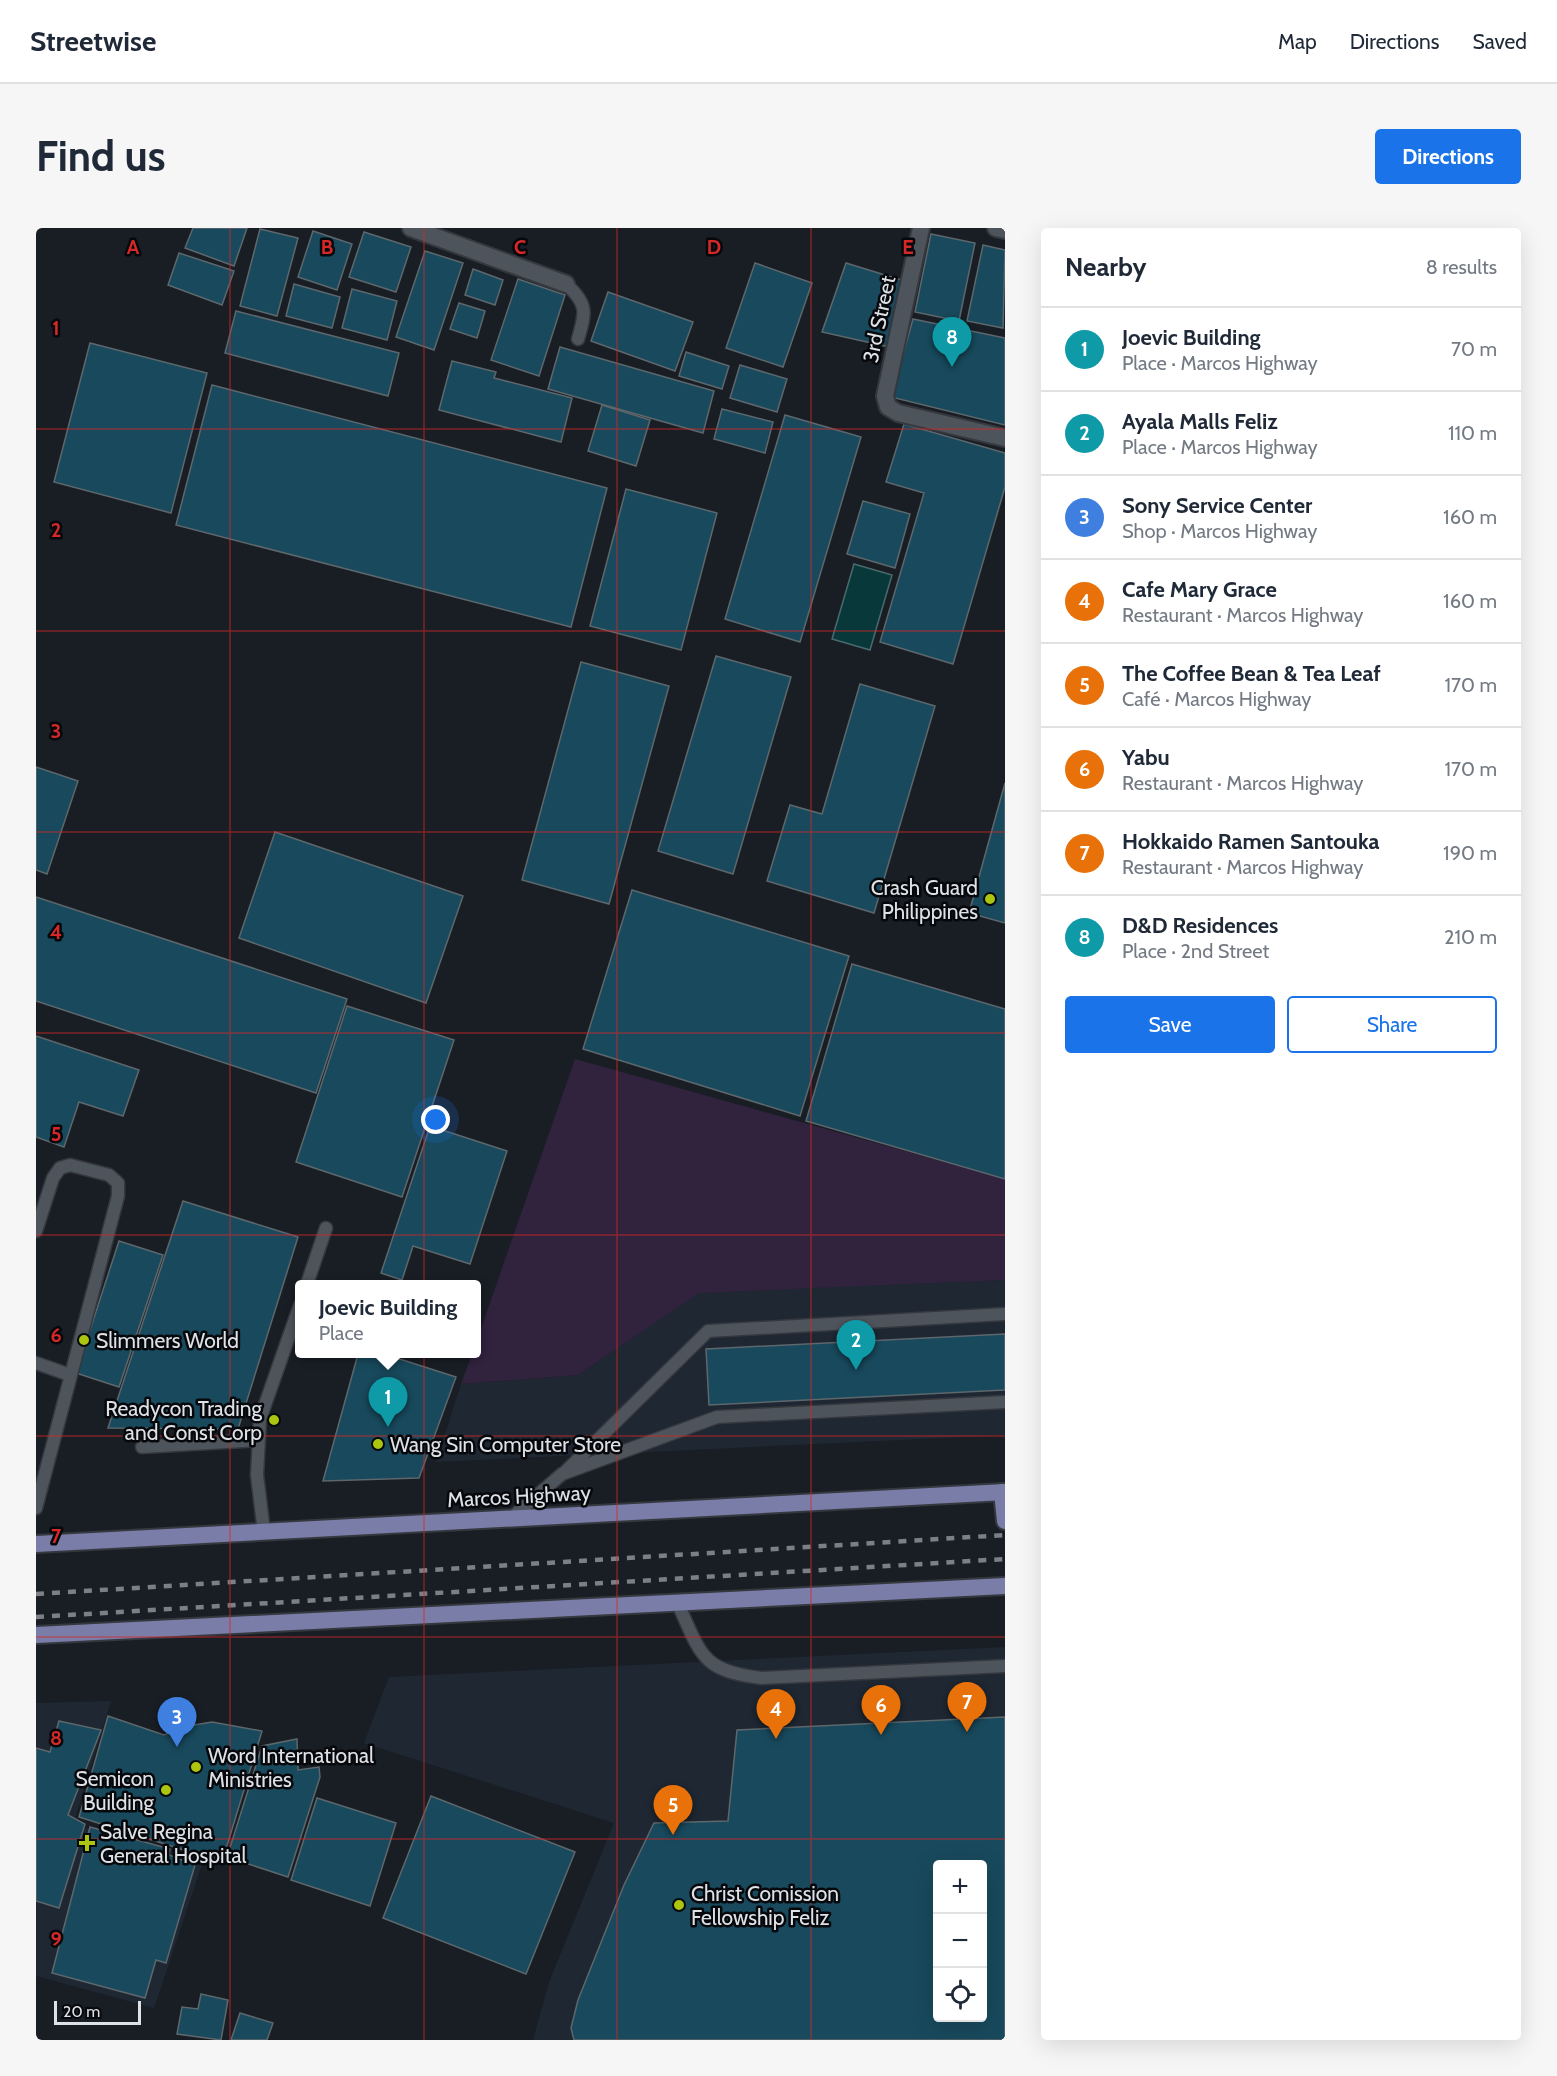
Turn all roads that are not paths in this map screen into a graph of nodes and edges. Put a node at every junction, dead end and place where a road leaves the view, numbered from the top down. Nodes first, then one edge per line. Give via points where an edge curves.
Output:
1 (411, 228) edge
2 (921, 228) edge
3 (996, 228) edge
4 (1005, 230) edge
5 (566, 284) joint
6 (578, 339) dead end
7 (1005, 438) edge
8 (326, 1228) dead end
9 (36, 1231) edge
10 (308, 1280) edge
11 (1005, 1314) edge
12 (295, 1319) edge
13 (36, 1363) edge
14 (70, 1375) junction
15 (1005, 1402) edge
16 (258, 1440) junction
17 (142, 1447) dead end
18 (562, 1474) junction
19 (1004, 1492) edge
20 (36, 1508) edge
21 (510, 1519) junction
22 (1005, 1521) edge
23 (264, 1532) junction
24 (36, 1544) edge
25 (1005, 1587) edge
26 (678, 1604) junction
27 (36, 1635) edge
28 (1005, 1666) edge

1 - 5 street
2 - 7 street, 3rd Street via 885,396 888,407 898,413
3 - 4 street
5 - 6 lane via 583,301 585,316
8 - 10 lane
9 - 14 lane via 60,1168 70,1165 109,1175 118,1183
11 - 18 lane via 708,1331
12 - 16 lane via 260,1419
13 - 14 lane
14 - 20 lane
15 - 18 lane via 717,1416
16 - 17 lane
16 - 23 lane via 257,1475
18 - 21 lane
19 - 21 main road, Marcos Highway
19 - 22 main road
21 - 23 main road, Marcos Highway
23 - 24 main road, Marcos Highway
25 - 26 main road
26 - 27 main road
26 - 28 lane via 703,1656 732,1675 761,1678

